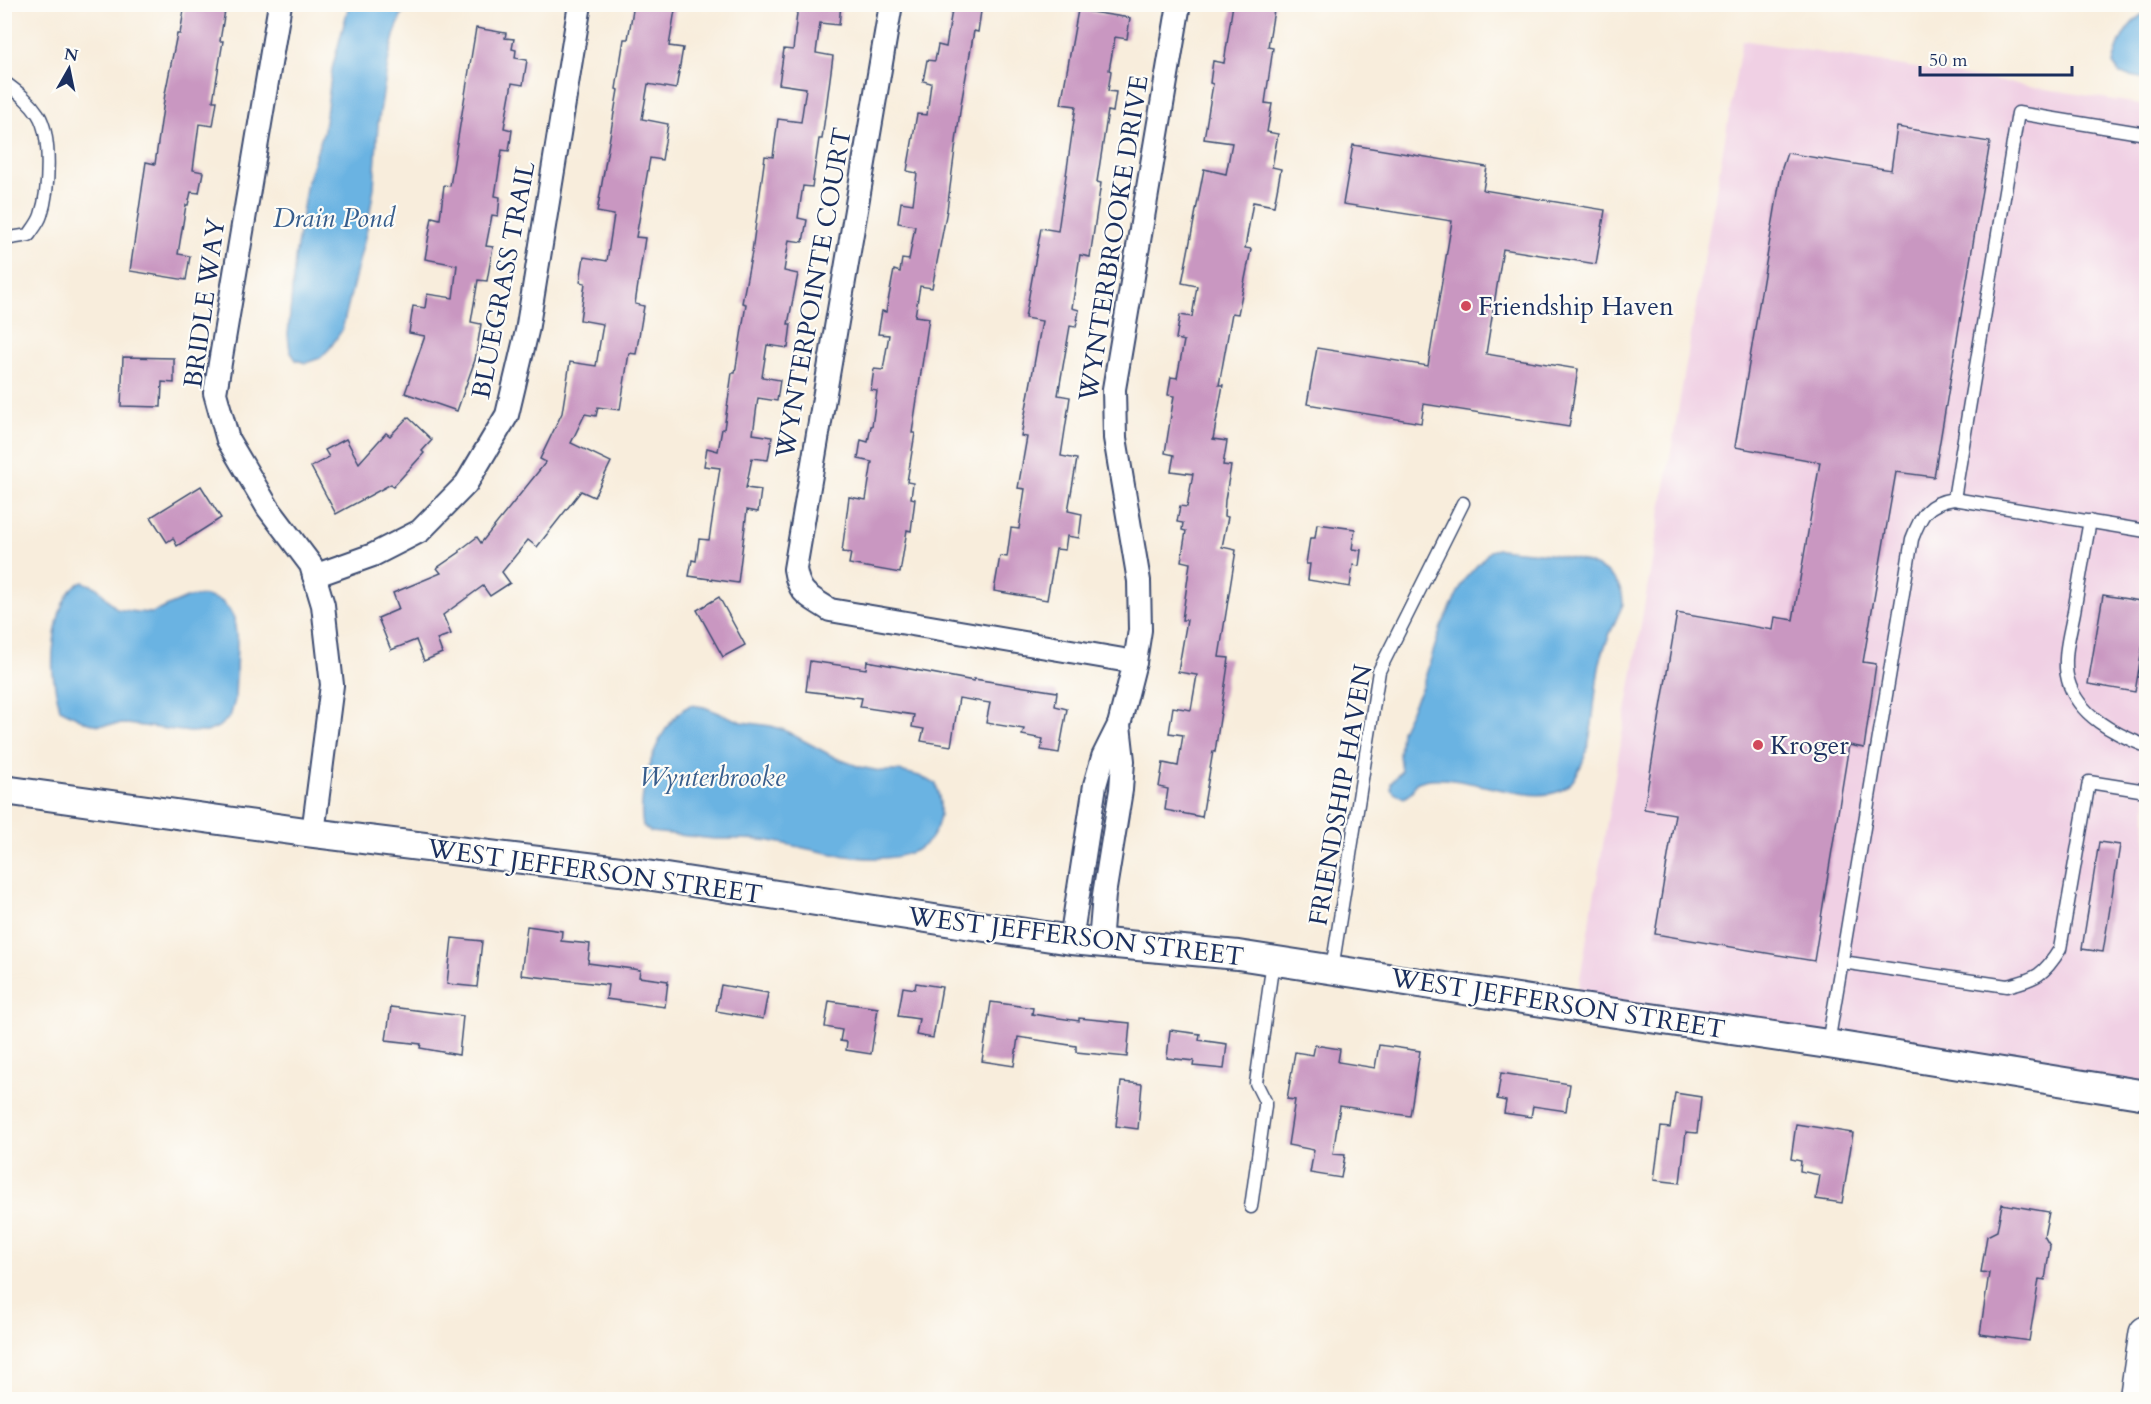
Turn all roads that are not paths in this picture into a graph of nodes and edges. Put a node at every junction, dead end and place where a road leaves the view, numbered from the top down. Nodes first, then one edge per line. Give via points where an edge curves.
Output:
1 (280, 4) edge
2 (580, 4) edge
3 (891, 4) edge
4 (1179, 4) edge
5 (4, 82) edge
6 (2146, 134) edge
7 (4, 240) edge
8 (1954, 499) junction
9 (1463, 503) dead end
10 (2090, 521) junction
11 (2146, 531) edge
12 (314, 576) junction
13 (1135, 662) junction
14 (1119, 725) junction
15 (2146, 746) edge
16 (4, 789) edge
17 (2146, 791) edge
18 (313, 833) junction
19 (1071, 940) junction
20 (1100, 944) junction
21 (1273, 960) junction
22 (1842, 962) junction
23 (1332, 969) junction
24 (1828, 1044) junction
25 (2146, 1095) edge
26 (1251, 1207) dead end
27 (2146, 1333) edge
28 (2136, 1400) edge

1 - 12 street, BRIDLE WAY via 215,393 228,440
2 - 12 street, BLUEGRASS TRAIL via 527,331 507,415 466,484 420,531 373,555
3 - 13 street, WYNTERPOINTE COURT via 795,569 801,590 830,610
4 - 13 street, WYNTERBROOKE DRIVE via 1114,388 1115,438 1139,581 1140,630
5 - 7 lane via 24,97 39,116 48,143 41,216 29,235
6 - 8 lane via 2018,112
8 - 10 lane
8 - 22 lane via 1938,501 1928,510 1918,521 1912,539
9 - 23 lane, FRIENDSHIP HAVEN via 1380,671
10 - 11 lane
10 - 15 lane via 2068,645 2067,679 2095,719
12 - 18 street, BRIDLE WAY via 323,604 332,685
13 - 14 street, WYNTERBROOKE DRIVE
14 - 19 street via 1095,785
14 - 20 street, WYNTERBROOKE DRIVE via 1121,790
16 - 18 street, WEST JEFFERSON STREET
17 - 22 lane via 2089,782 2060,949 2050,966 2031,981 2007,986
18 - 19 street, WEST JEFFERSON STREET via 620,872
19 - 20 street, WEST JEFFERSON STREET
20 - 21 street, WEST JEFFERSON STREET
21 - 23 street, WEST JEFFERSON STREET
21 - 26 lane via 1256,1083 1265,1106
22 - 24 lane
23 - 24 street, WEST JEFFERSON STREET
24 - 25 street, WEST JEFFERSON STREET
27 - 28 main road

